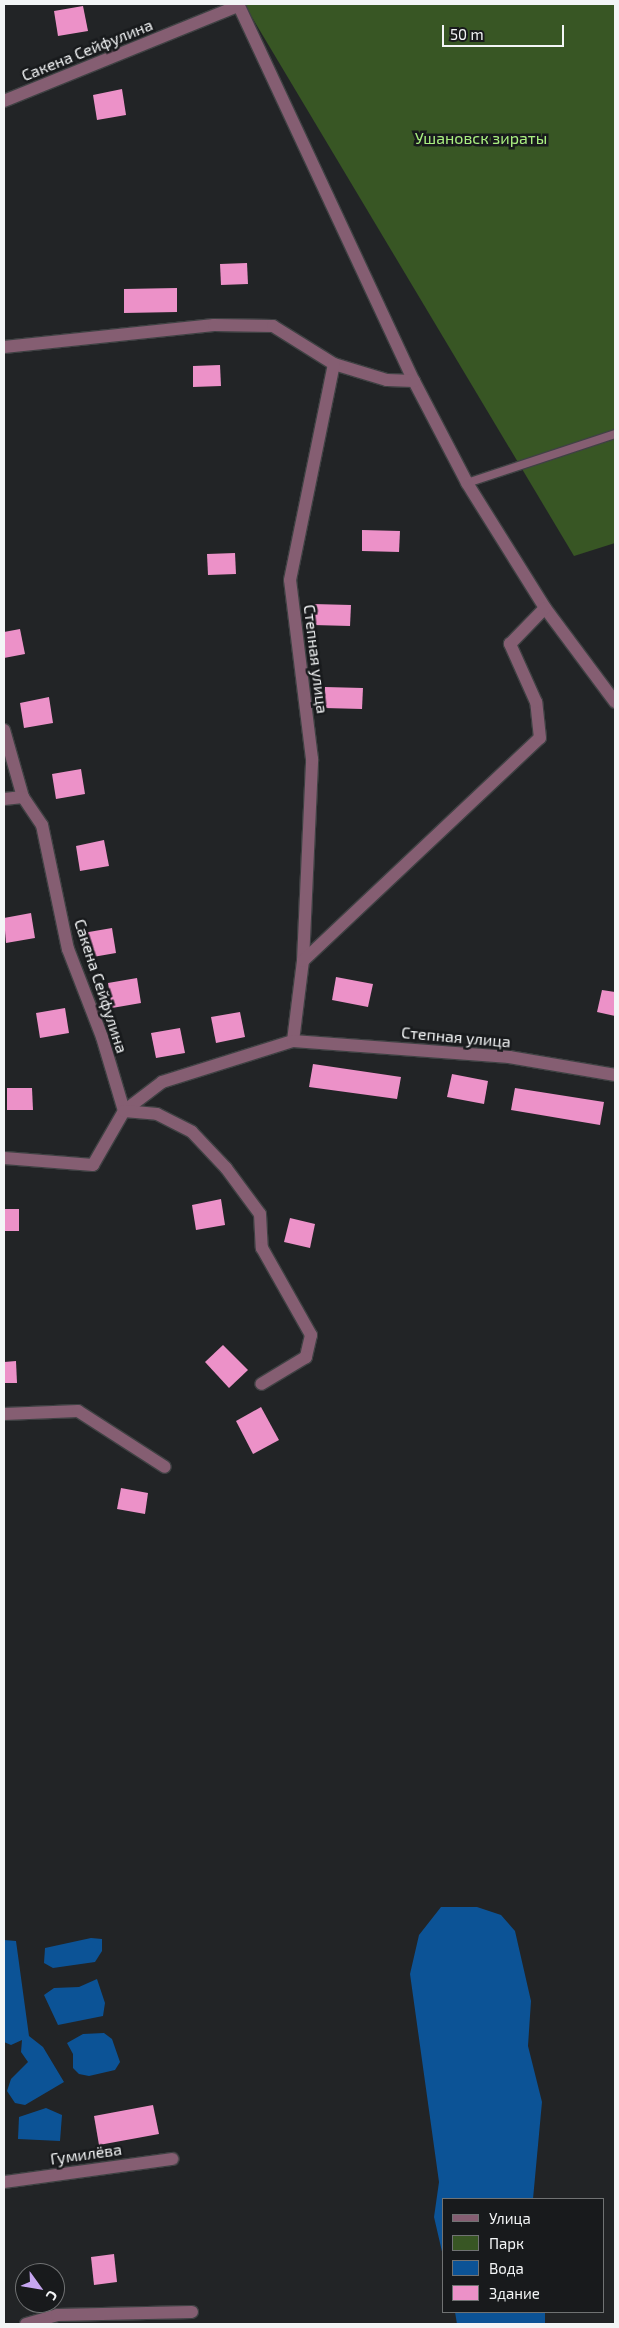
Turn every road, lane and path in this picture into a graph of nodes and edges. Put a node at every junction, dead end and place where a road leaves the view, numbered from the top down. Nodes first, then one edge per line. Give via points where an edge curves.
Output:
1 (238, 5) edge
2 (4, 101) edge
3 (4, 347) edge
4 (334, 364) junction
5 (414, 381) junction
6 (615, 434) edge
7 (467, 483) junction
8 (545, 608) junction
9 (615, 702) edge
10 (4, 730) edge
11 (22, 797) junction
12 (4, 799) edge
13 (303, 961) junction
14 (293, 1041) junction
15 (615, 1075) edge
16 (124, 1111) junction
17 (4, 1158) edge
18 (261, 1384) dead end
19 (4, 1414) edge
20 (165, 1467) dead end
21 (172, 2159) dead end
22 (4, 2182) edge
23 (192, 2312) dead end
24 (26, 2324) edge

1 - 2 street, Сакена Сейфулина
1 - 5 street
3 - 4 street via 214,325 273,326
4 - 5 street via 387,380
4 - 13 street, Степная улица via 290,580 312,759
5 - 7 street
6 - 7 lane
7 - 8 street
8 - 9 street
8 - 13 street via 510,644 536,702 540,738
10 - 11 street, Сакена Сейфулина
11 - 12 street
11 - 16 street, Сакена Сейфулина via 42,826 68,949 102,1036
13 - 14 street, Степная улица
14 - 15 street, Степная улица via 509,1057
14 - 16 street, Степная улица via 162,1082
16 - 17 street via 93,1165
16 - 18 street via 157,1114 192,1132 226,1168 260,1214 262,1248 311,1335 306,1357
19 - 20 street via 78,1411
21 - 22 street, Гумилёва
23 - 24 street via 57,2315

